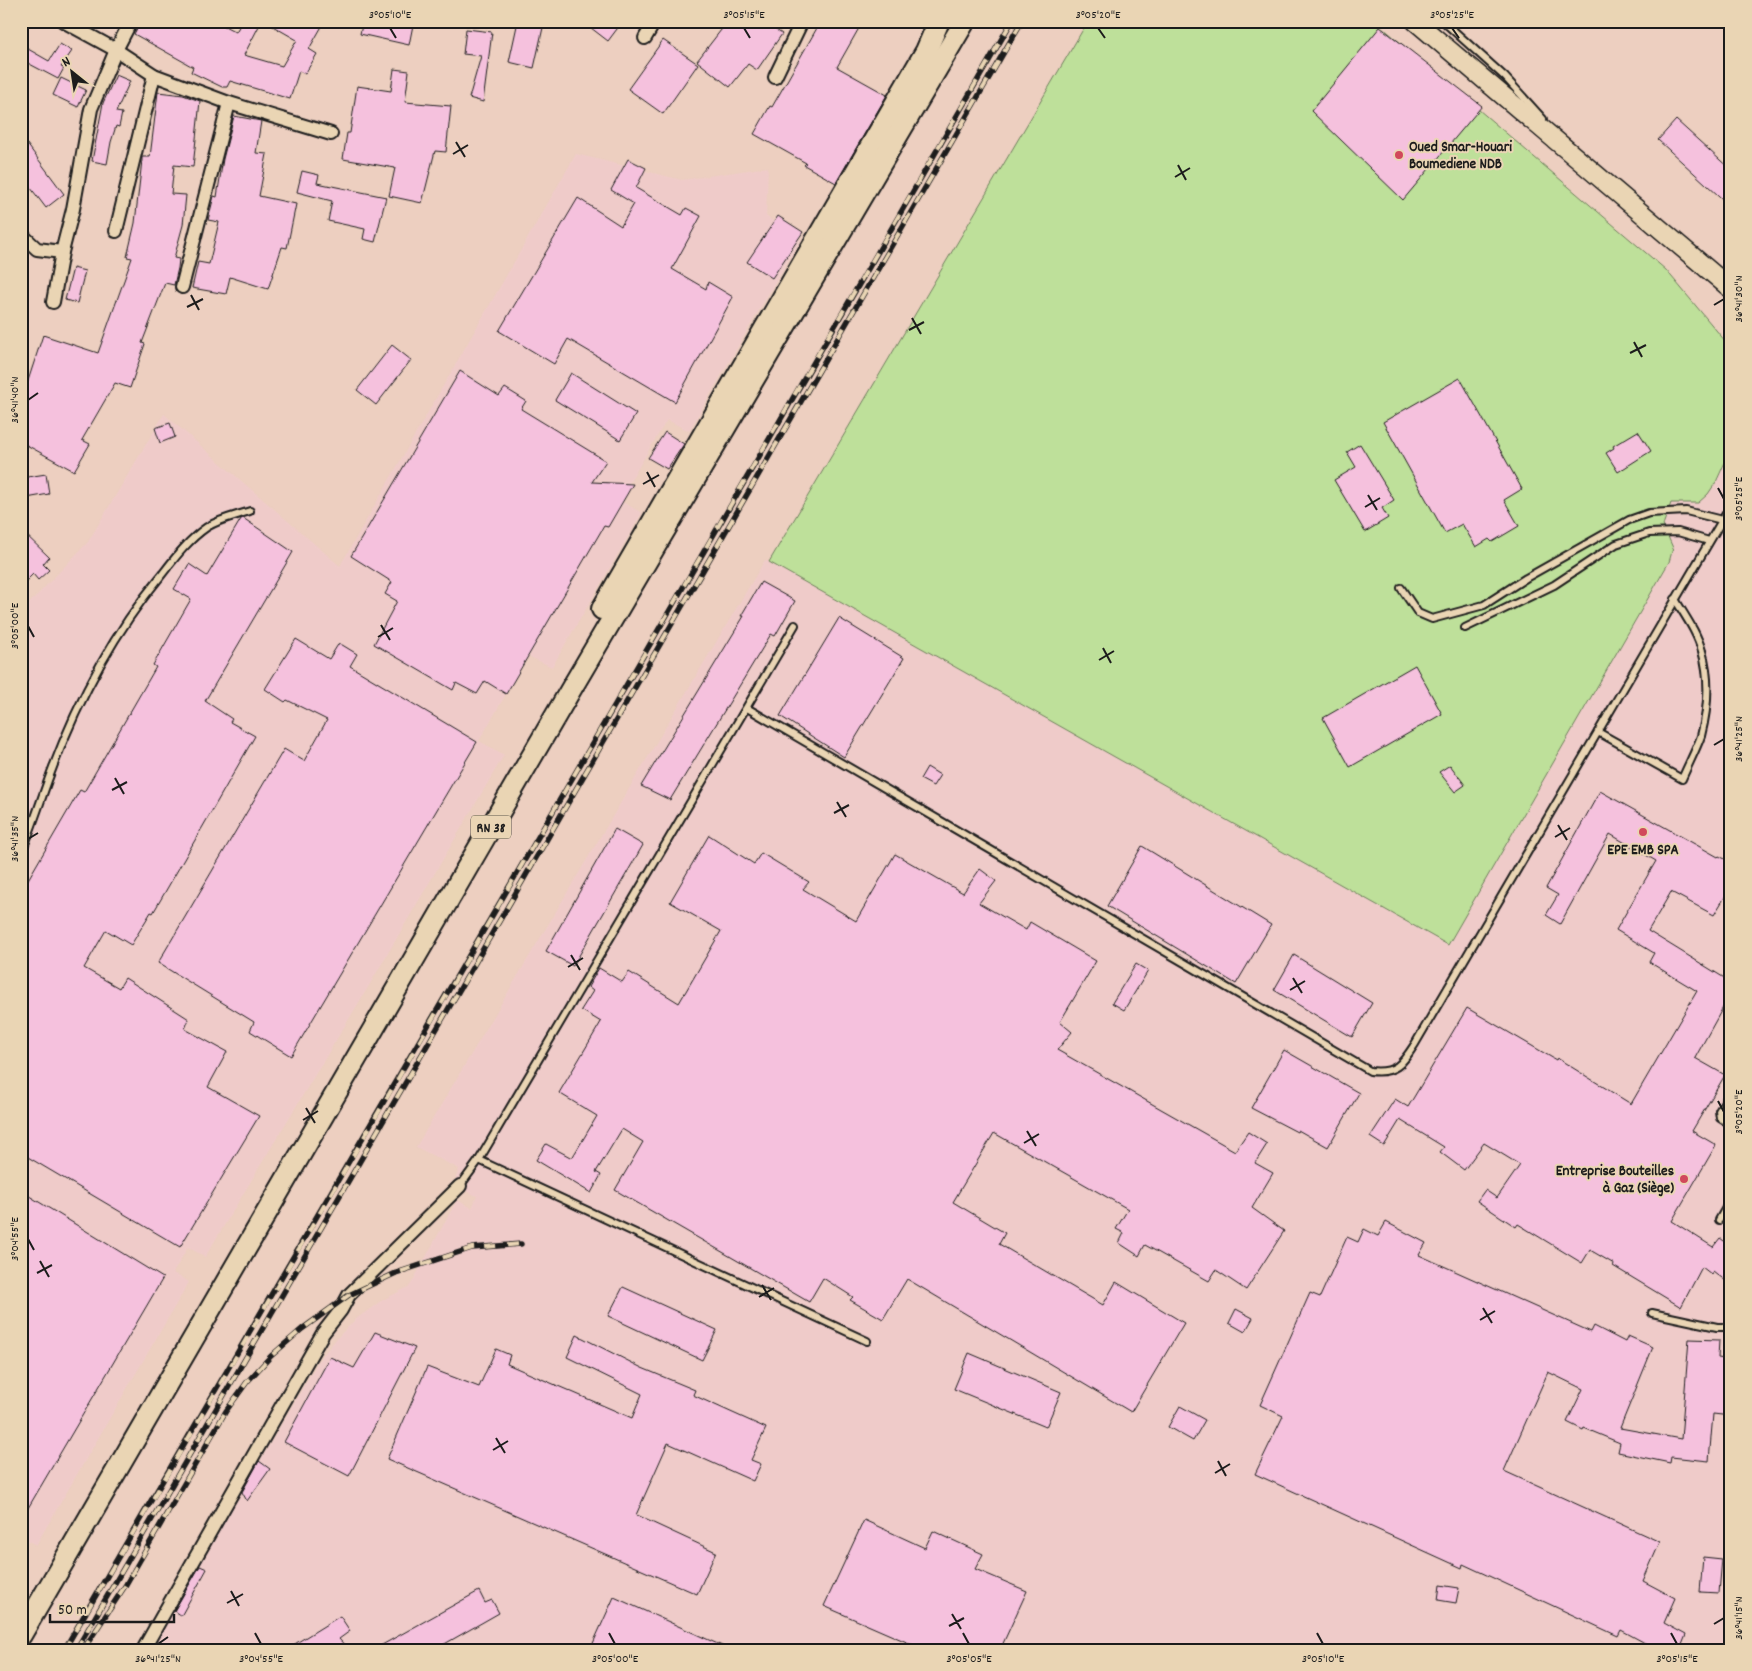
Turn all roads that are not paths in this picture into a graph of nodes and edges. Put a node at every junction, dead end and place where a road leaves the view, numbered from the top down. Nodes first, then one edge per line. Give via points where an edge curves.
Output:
1 (63, 21) edge
2 (131, 21) edge
3 (655, 21) edge
4 (802, 21) edge
5 (939, 21) edge
6 (965, 21) edge
7 (1415, 21) edge
8 (1443, 21) edge
9 (644, 38) dead end
10 (116, 50) junction
11 (154, 75) junction
12 (774, 77) dead end
13 (229, 104) junction
14 (331, 134) dead end
15 (1575, 156) junction
16 (116, 231) dead end
17 (21, 234) edge
18 (62, 252) junction
19 (182, 287) dead end
20 (1731, 289) edge
21 (53, 302) dead end
22 (785, 311) junction
23 (1731, 505) edge
24 (250, 512) dead end
25 (1722, 520) junction
26 (1709, 541) junction
27 (1400, 588) dead end
28 (1675, 599) junction
29 (795, 625) dead end
30 (1465, 628) dead end
31 (746, 708) junction
32 (1598, 732) junction
33 (21, 854) edge
34 (1731, 1091) edge
35 (1731, 1125) edge
36 (480, 1160) junction
37 (460, 1186) joint
38 (1731, 1199) edge
39 (1719, 1220) dead end
40 (1652, 1313) dead end
41 (1731, 1327) edge
42 (867, 1341) dead end
43 (21, 1607) edge
44 (21, 1635) edge
45 (143, 1650) edge

1 - 10 street
2 - 10 street
3 - 9 street
4 - 12 street
5 - 22 main road, RN 38 via 926,51
6 - 22 main road, RN 38
7 - 15 main road
8 - 15 lane via 1505,76
10 - 11 street
10 - 18 street via 91,109
11 - 13 street
11 - 16 street
13 - 14 street
13 - 19 street
15 - 20 main road
17 - 18 street via 37,249
18 - 21 street
22 - 43 main road, RN 38
22 - 44 main road, RN 38 via 569,692
23 - 25 lane
24 - 33 lane via 225,518 207,527 186,545 144,596 104,658 75,716
25 - 26 lane
25 - 27 lane via 1686,511 1648,513 1629,520 1484,605 1432,619 1418,613
26 - 28 lane
26 - 30 lane via 1678,532 1649,533 1616,544 1554,586
28 - 32 lane
28 - 32 lane via 1702,651 1707,676 1707,705 1700,737 1682,779
29 - 31 lane
31 - 32 lane via 1370,1070 1384,1072 1396,1068 1407,1057
31 - 36 lane
34 - 35 lane via 1719,1111 1720,1118
36 - 37 lane
36 - 42 lane
37 - 45 street via 350,1295 324,1333
38 - 39 lane
40 - 41 lane

